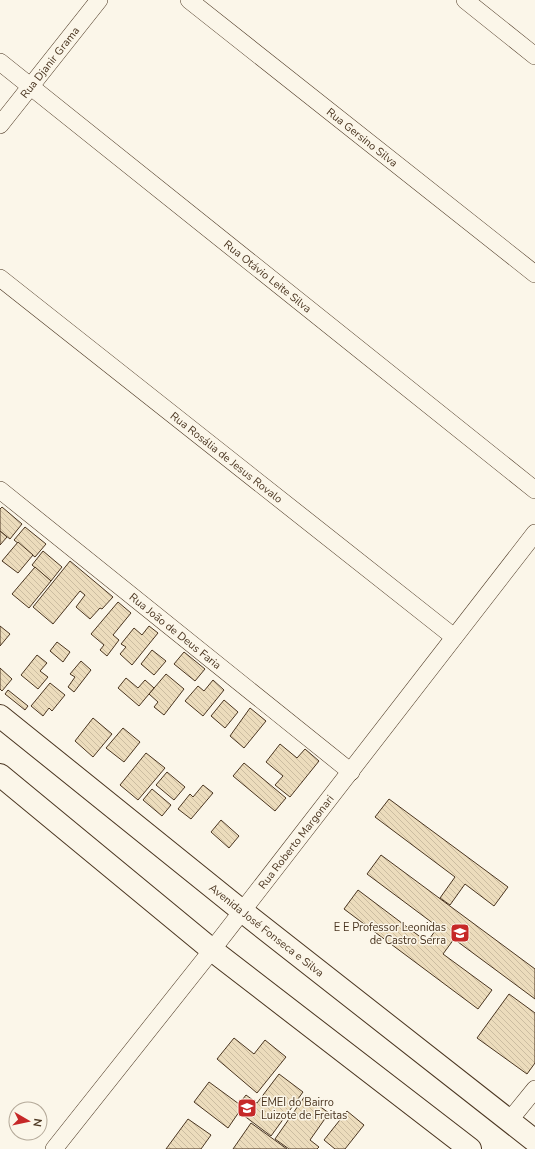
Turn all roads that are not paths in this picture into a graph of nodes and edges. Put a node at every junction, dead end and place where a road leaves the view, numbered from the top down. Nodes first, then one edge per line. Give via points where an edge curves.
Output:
1 (99, 0) edge
2 (189, 0) edge
3 (465, 0) edge
4 (535, 56) edge
5 (0, 62) edge
6 (30, 87) junction
7 (0, 125) edge
8 (535, 274) edge
9 (0, 278) edge
10 (0, 490) edge
11 (535, 490) edge
12 (535, 533) edge
13 (454, 637) junction
14 (0, 716) edge
15 (351, 772) junction
16 (0, 775) edge
17 (242, 912) junction
18 (212, 950) junction
19 (535, 1089) edge
20 (509, 1121) junction
21 (535, 1141) edge
22 (54, 1149) edge
23 (470, 1149) edge

1 - 6 street, Rua Djanir Grama
2 - 8 street, Rua Gersino Silva
3 - 4 street
5 - 6 street, Rua Otávio Leite Silva
6 - 7 street, Rua Djanir Grama
6 - 11 street, Rua Otávio Leite Silva
9 - 13 street, Rua Rosália de Jesus Rovalo
10 - 15 street, Rua João de Deus Faria
12 - 13 street, Rua Roberto Margonari
13 - 15 street, Rua Roberto Margonari
14 - 17 main road, Avenida José Fonseca e Silva
15 - 17 street, Rua Roberto Margonari
16 - 18 main road
17 - 18 street, Rua Roberto Margonari
17 - 20 main road, Avenida José Fonseca e Silva
18 - 22 street, Rua Roberto Margonari
18 - 23 main road
19 - 20 street
20 - 21 main road, Avenida José Fonseca e Silva

